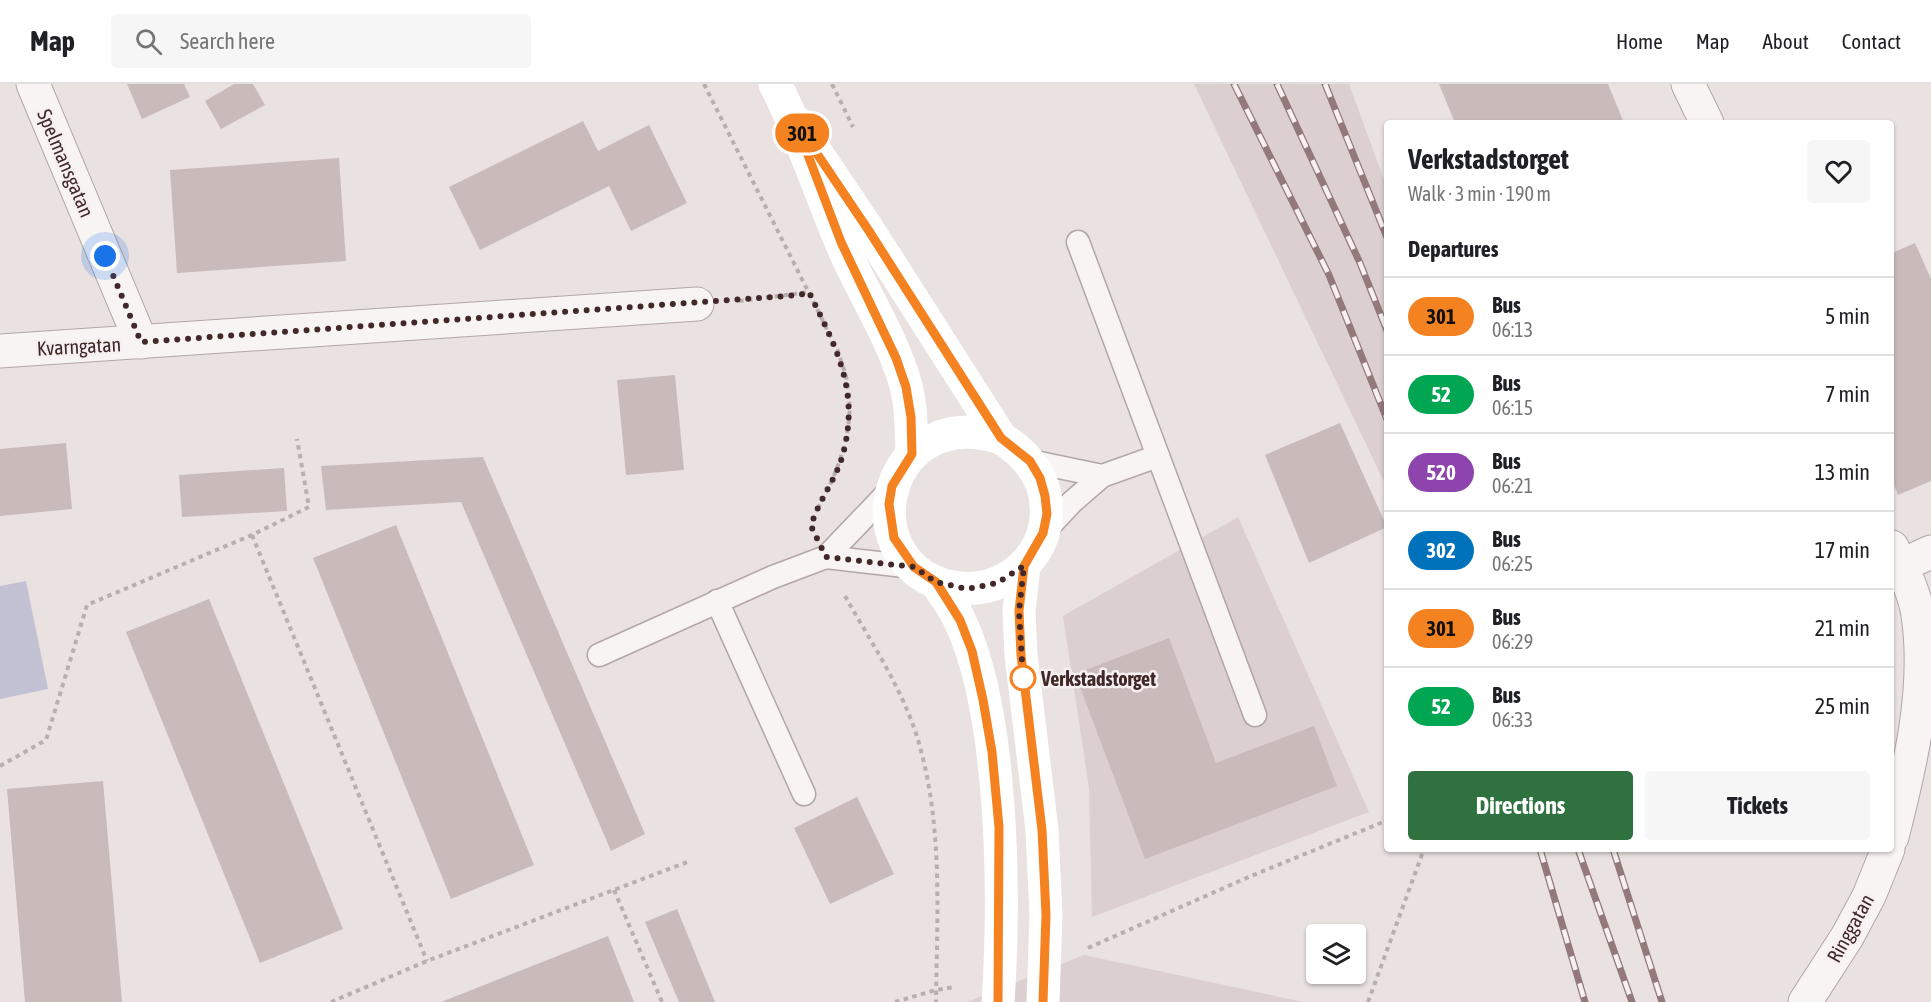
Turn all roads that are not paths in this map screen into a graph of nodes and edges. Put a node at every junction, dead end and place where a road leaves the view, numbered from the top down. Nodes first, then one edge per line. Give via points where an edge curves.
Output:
1 (33, 84) edge
2 (775, 84) edge
3 (1688, 84) edge
4 (1706, 120) edge
5 (795, 121) junction
6 (1078, 242) dead end
7 (698, 304) road end
8 (141, 342) junction
9 (0, 351) edge
10 (1001, 438) junction
11 (912, 454) junction
12 (1158, 456) junction
13 (1030, 461) junction
14 (1102, 476) junction
15 (892, 486) junction
16 (1043, 533) junction
17 (1931, 552) edge
18 (1896, 556) edge
19 (826, 557) junction
20 (1024, 566) junction
21 (925, 574) junction
22 (717, 601) junction
23 (599, 655) dead end
24 (1255, 715) dead end
25 (804, 794) dead end
26 (1894, 829) edge
27 (1887, 852) edge
28 (998, 1002) edge
29 (1043, 1002) edge
30 (1805, 1002) edge

1 - 8 street, Spelmansgatan
2 - 5 main road
3 - 4 street
5 - 10 main road
5 - 11 main road via 841,242 903,377 911,417
6 - 12 lane
7 - 8 street, Kvarngatan
8 - 9 street, Kvarngatan
10 - 11 main road via 964,431 927,442
10 - 13 main road
11 - 15 main road
12 - 14 lane
12 - 24 lane
13 - 14 lane
13 - 16 main road via 1045,496
14 - 16 lane
15 - 19 lane
15 - 21 main road via 889,504 894,538
16 - 20 main road
17 - 18 street
18 - 26 street via 1918,612 1922,662 1905,787
19 - 21 lane
19 - 22 lane
20 - 21 main road via 997,583 967,589
20 - 29 main road via 1020,644 1042,830 1046,915
21 - 28 main road via 960,620 972,651 992,752 999,827
22 - 23 lane
22 - 25 lane
27 - 30 street, Ringgatan via 1847,937

